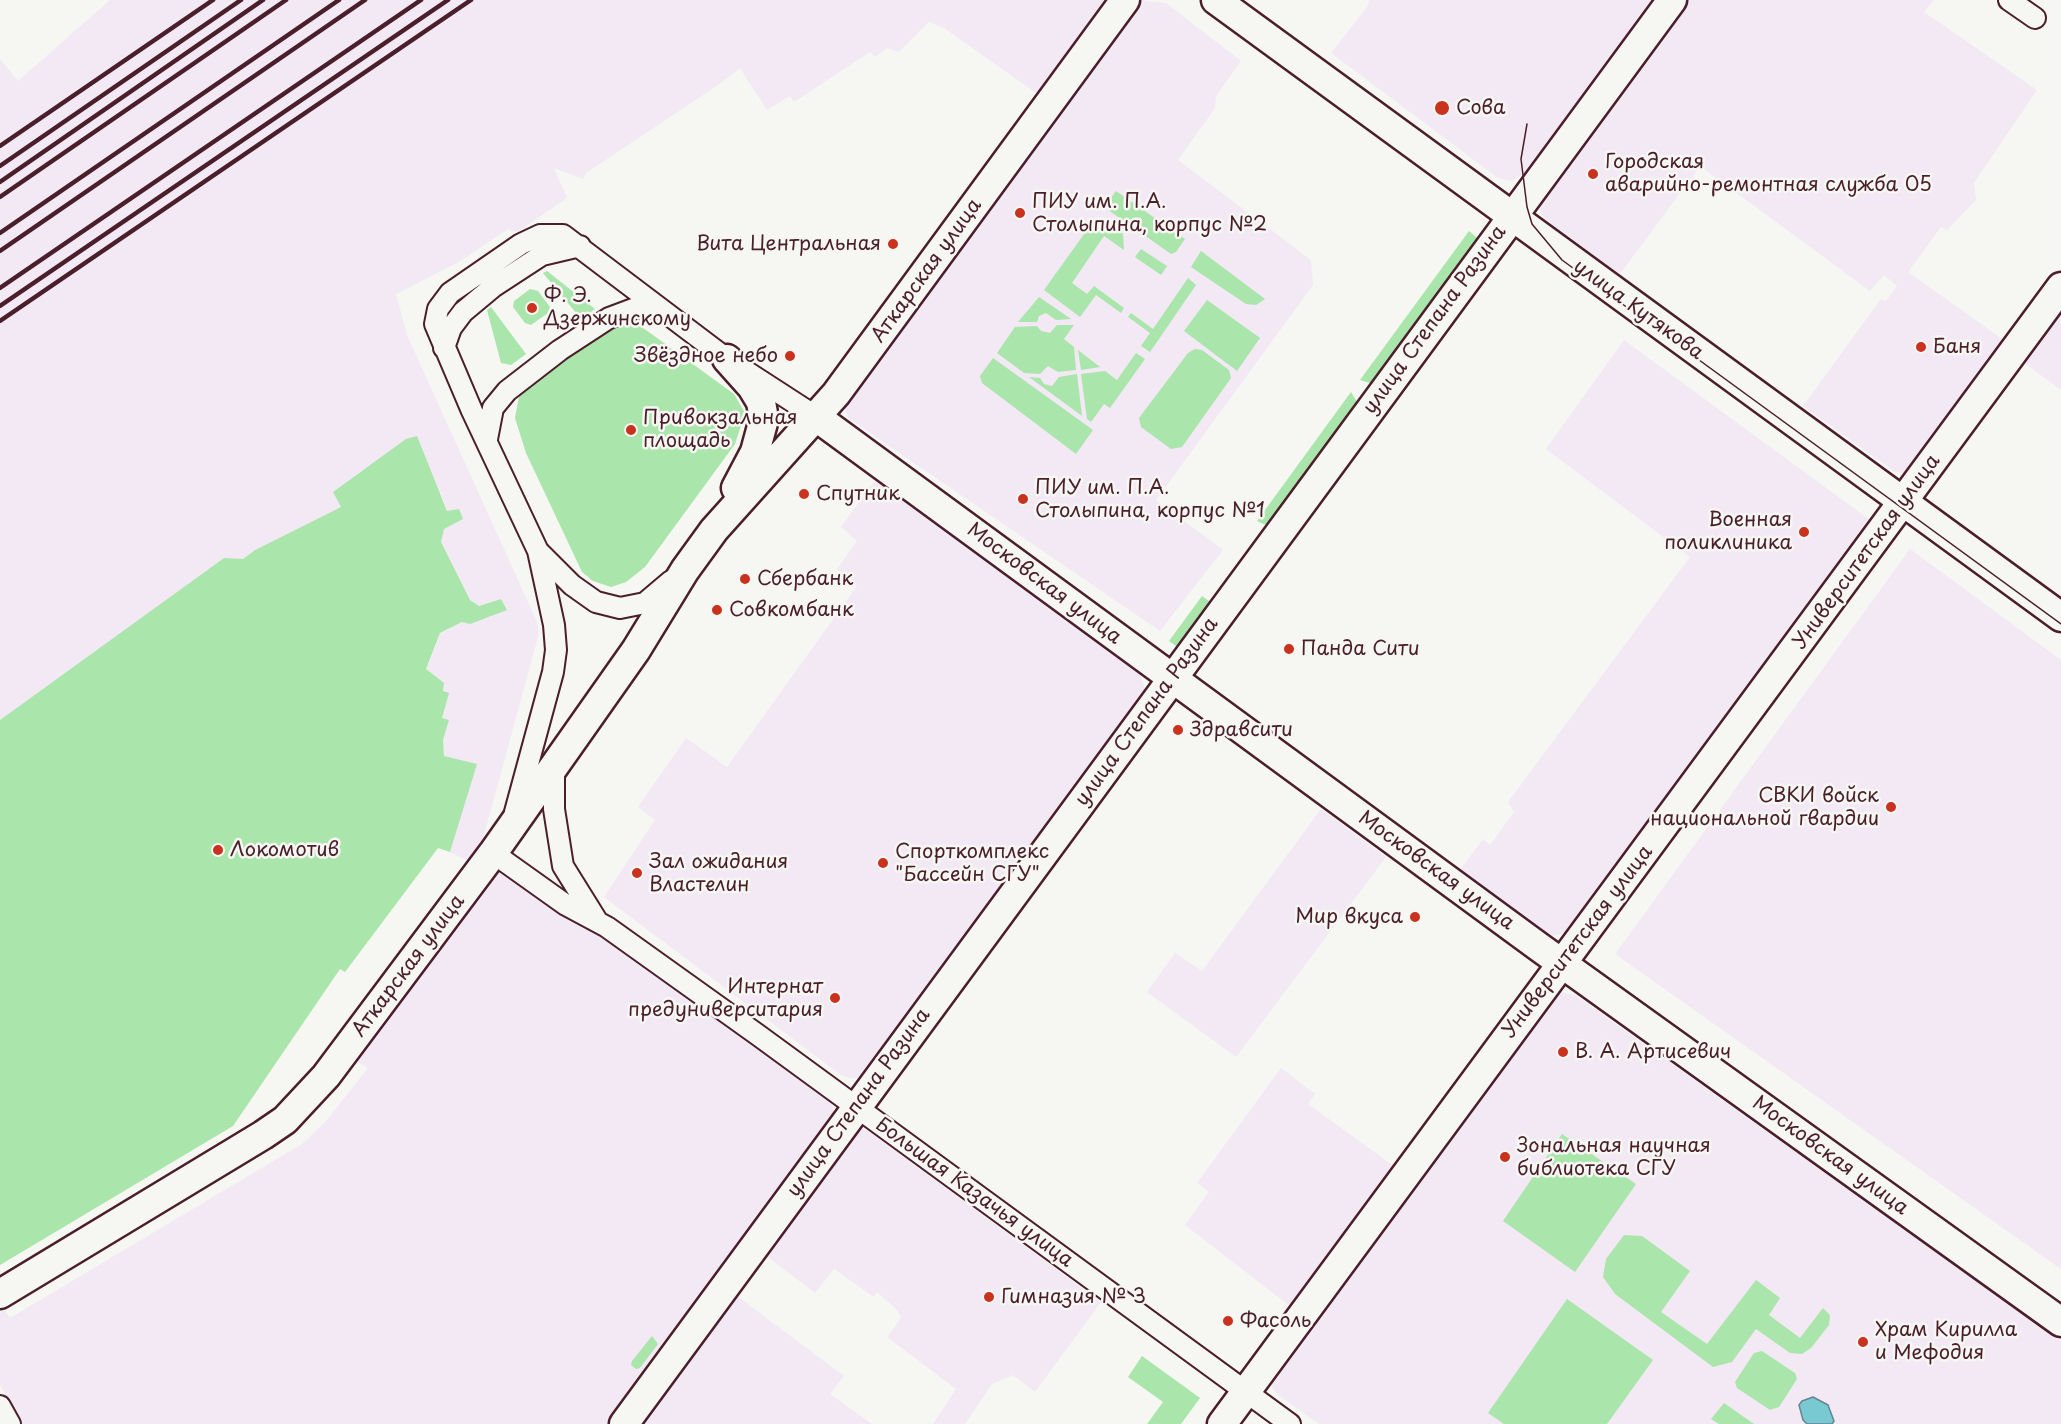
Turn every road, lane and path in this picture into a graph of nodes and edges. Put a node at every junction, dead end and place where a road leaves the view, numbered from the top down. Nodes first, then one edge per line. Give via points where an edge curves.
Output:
1 (1125, 0) edge
2 (1216, 0) edge
3 (1671, 0) edge
4 (2009, 0) edge
5 (2035, 18) dead end
6 (1512, 216) junction
7 (2061, 287) edge
8 (658, 308) junction
9 (728, 359) junction
10 (815, 416) junction
11 (487, 439) junction
12 (1904, 503) junction
13 (714, 530) junction
14 (538, 551) junction
15 (685, 570) junction
16 (2061, 617) edge
17 (1172, 678) junction
18 (554, 766) junction
19 (511, 826) junction
20 (493, 853) junction
21 (598, 921) junction
22 (1562, 963) junction
23 (857, 1107) junction
24 (0, 1294) edge
25 (2061, 1322) edge
26 (1245, 1393) junction
27 (0, 1406) edge
28 (10, 1424) edge
29 (624, 1424) edge
30 (1222, 1424) edge
31 (1290, 1424) edge

1 - 10 street, Аткарская улица via 836,394
2 - 6 street, улица Кутякова
3 - 6 street, улица Степана Разина
4 - 5 street
6 - 12 street, улица Кутякова
6 - 17 street, улица Степана Разина
7 - 12 street, Университетская улица
8 - 9 street
8 - 11 street via 633,309 609,318 560,350 507,391 493,408
8 - 11 street via 563,235 540,235 521,244 450,293 438,309 435,324
9 - 10 street
9 - 13 street, Аткарская улица via 761,402 764,419 755,452
10 - 13 street, Аткарская улица
10 - 17 street, Московская улица
11 - 14 street
12 - 16 street, улица Кутякова
12 - 22 street, Университетская улица
13 - 15 street, Аткарская улица
14 - 15 street via 572,585 596,602 620,608 645,603
14 - 19 street via 556,650 543,717
15 - 18 street, Аткарская улица via 636,650
17 - 22 street, Московская улица
17 - 23 street, улица Степана Разина
18 - 19 street, Аткарская улица
18 - 21 street, Большая Казачья улица via 554,809 563,866
19 - 20 street, Аткарская улица
20 - 21 street, Большая Казачья улица via 566,905
20 - 24 street, Аткарская улица via 346,1052 285,1120
21 - 23 street, Большая Казачья улица
22 - 25 street, Московская улица
22 - 26 street, Университетская улица
23 - 26 street, Большая Казачья улица
23 - 29 street, улица Степана Разина
26 - 30 street, Университетская улица
26 - 31 street, Большая Казачья улица
27 - 28 street

